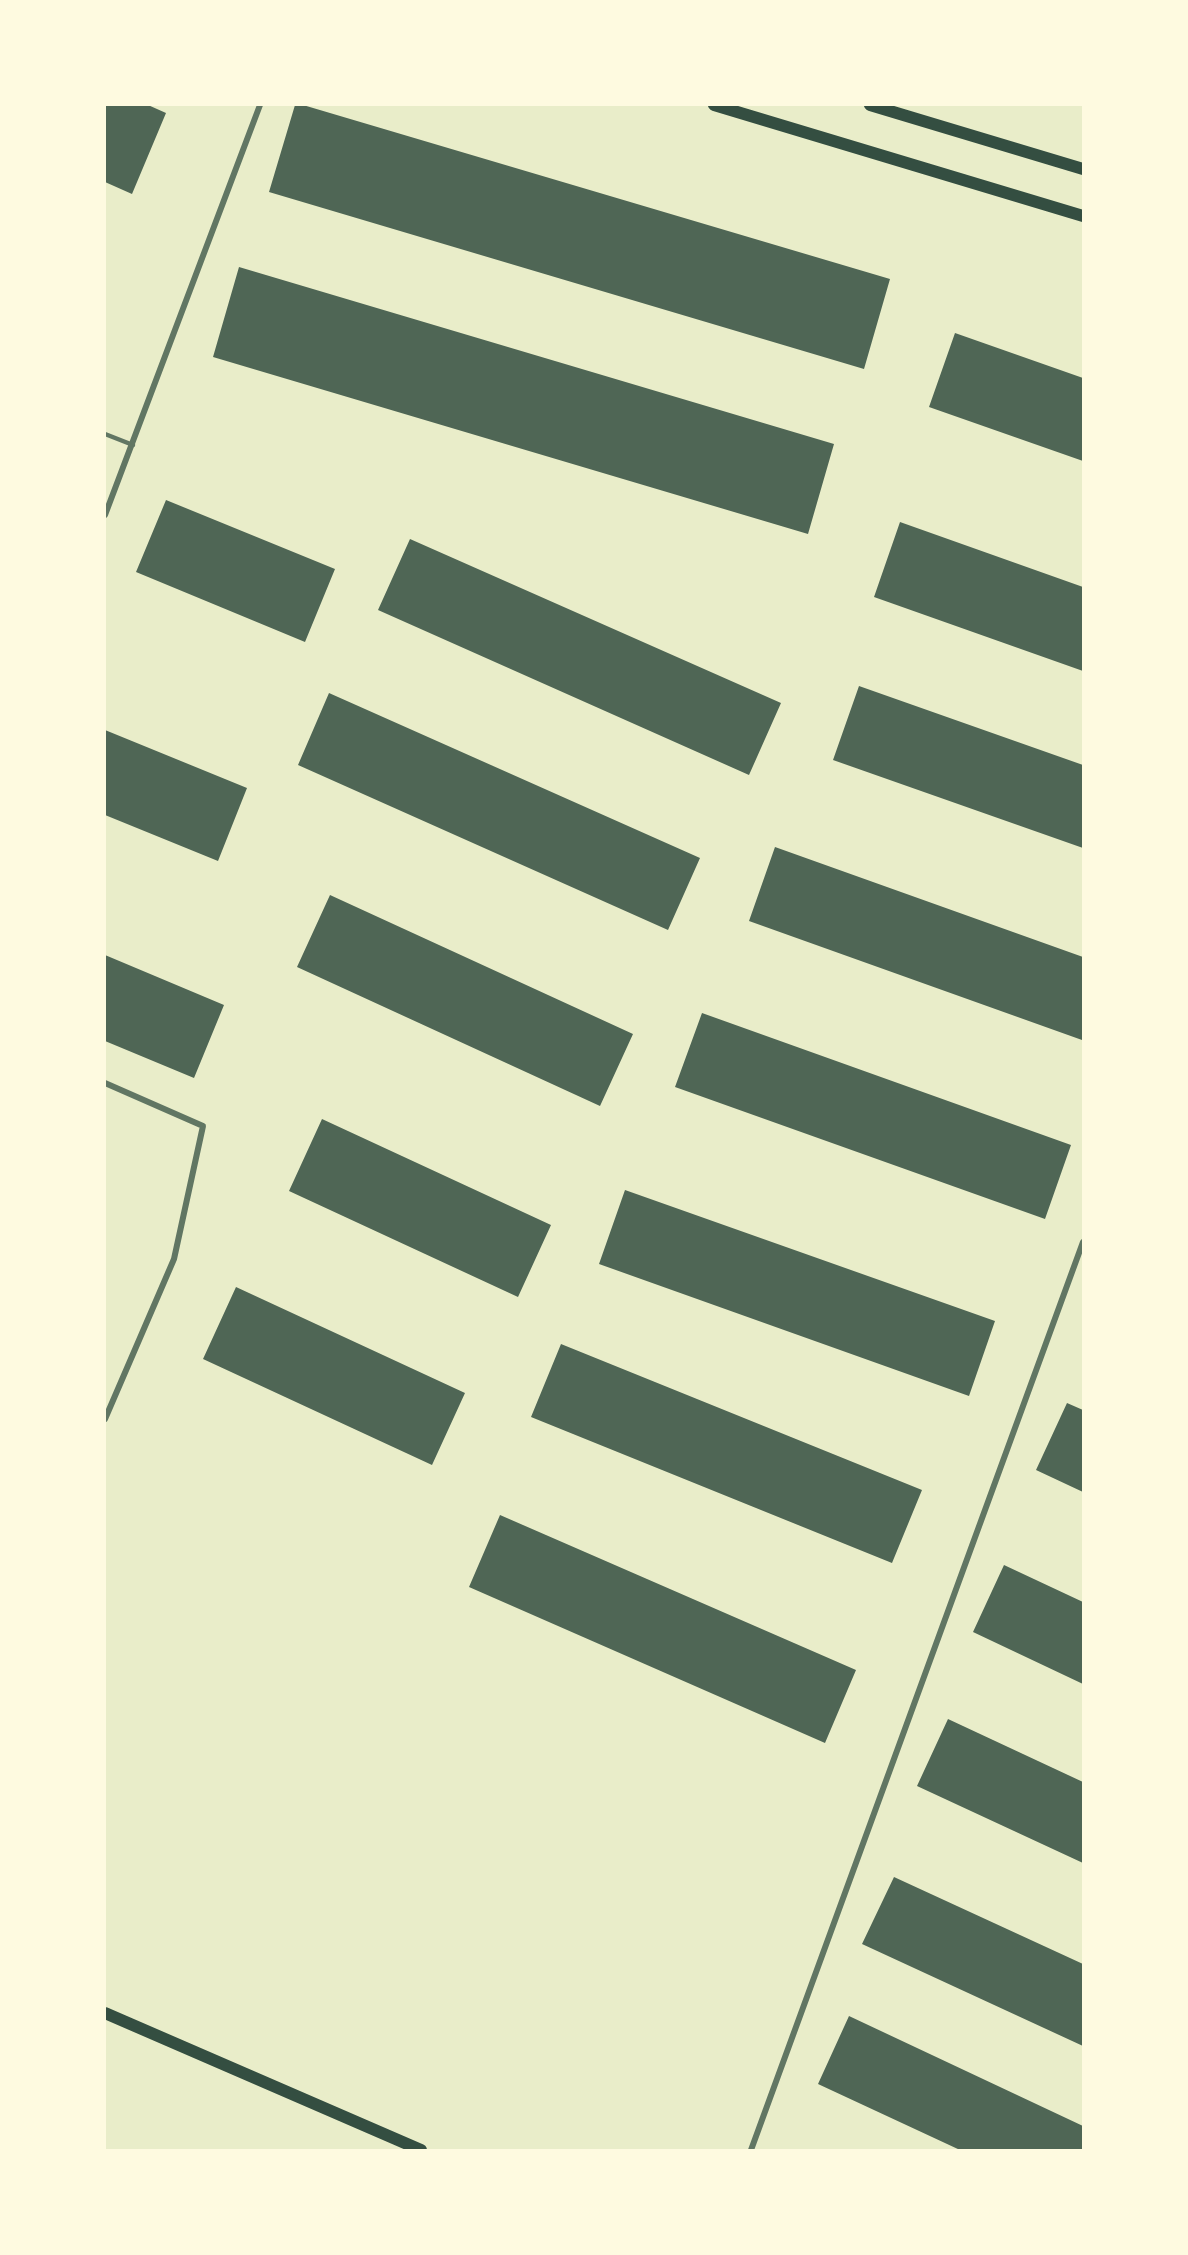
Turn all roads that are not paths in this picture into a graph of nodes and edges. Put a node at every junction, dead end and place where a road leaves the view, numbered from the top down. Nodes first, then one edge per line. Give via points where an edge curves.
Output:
1 (260, 105) edge
2 (714, 105) edge
3 (870, 105) edge
4 (1083, 169) edge
5 (1083, 216) edge
6 (105, 434) edge
7 (133, 445) junction
8 (105, 515) edge
9 (105, 1083) edge
10 (1083, 1242) edge
11 (105, 1419) edge
12 (105, 2013) edge
13 (421, 2150) edge
14 (751, 2150) edge

1 - 7 street
2 - 5 main road
3 - 4 main road
6 - 7 lane
7 - 8 street
9 - 11 street via 202,1126 174,1259
10 - 14 street
12 - 13 main road

